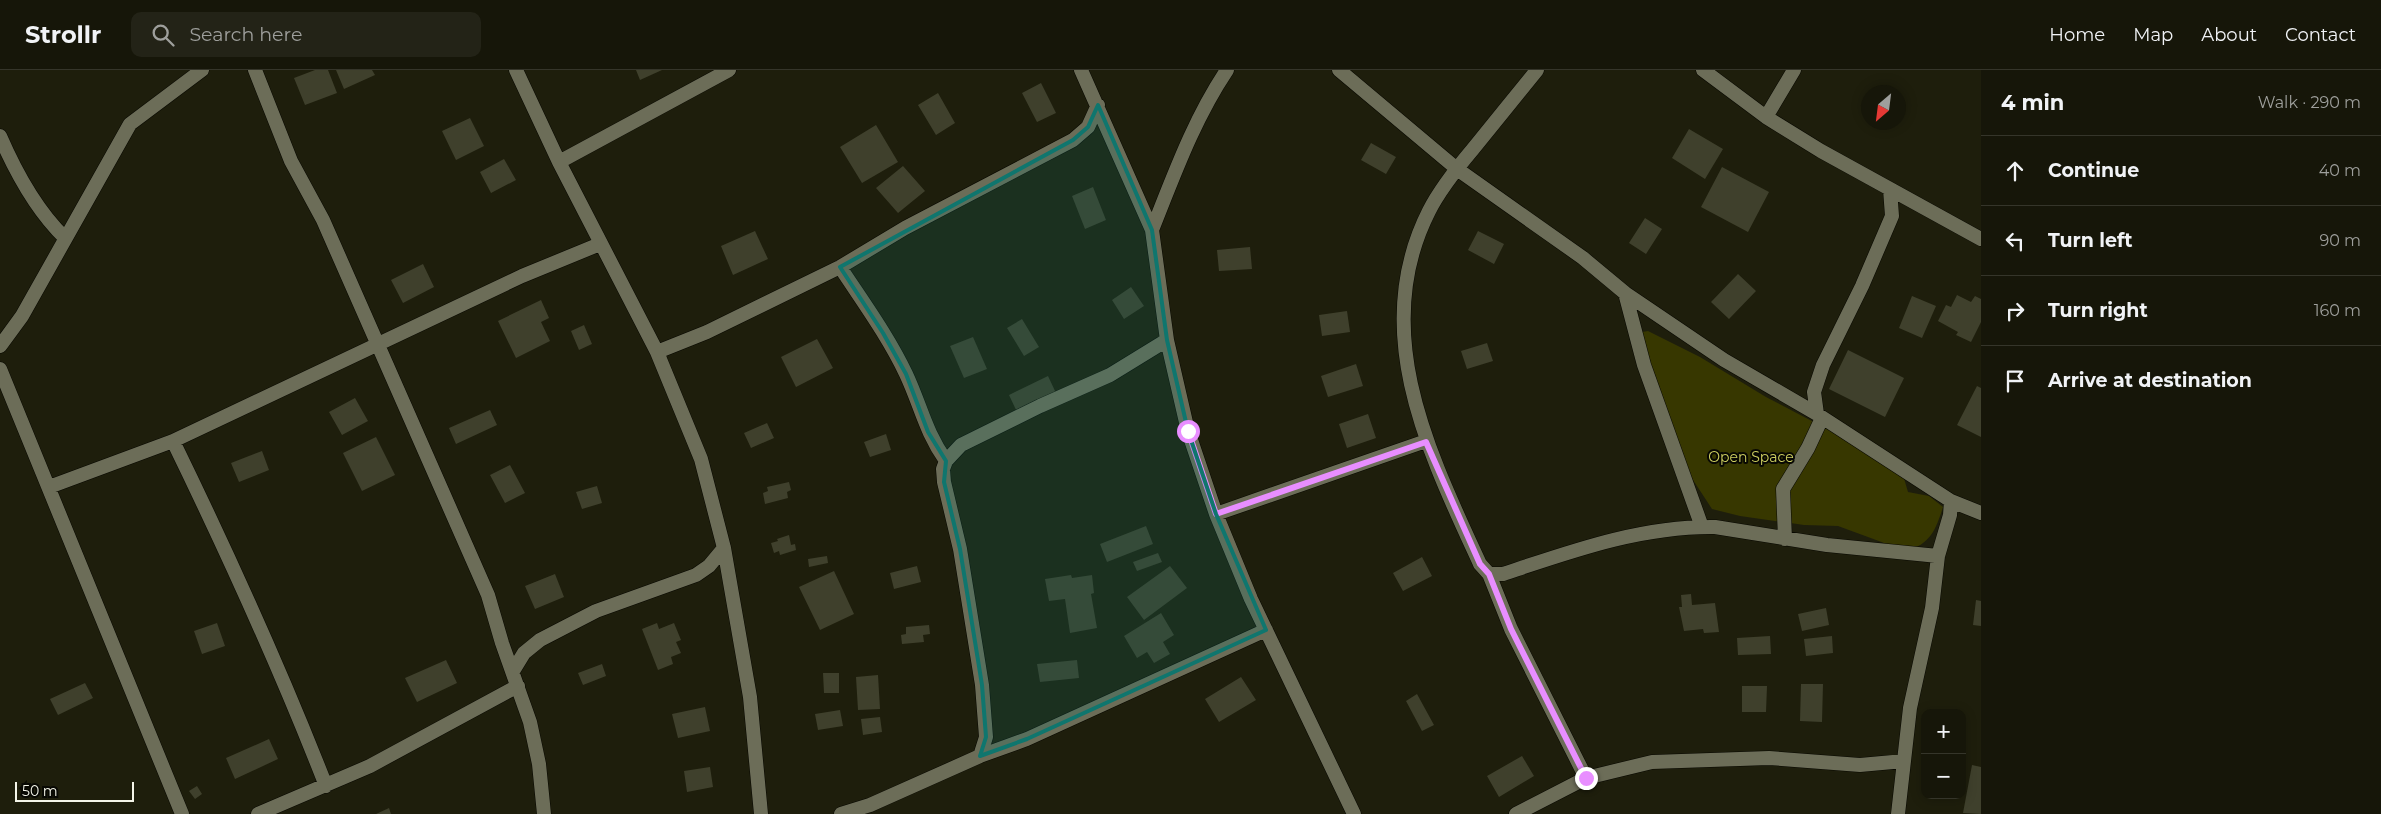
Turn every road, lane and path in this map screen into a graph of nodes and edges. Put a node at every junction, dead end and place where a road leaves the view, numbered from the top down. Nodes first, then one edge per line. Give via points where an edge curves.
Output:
1 (202, 70) edge
2 (255, 70) edge
3 (516, 70) edge
4 (729, 70) edge
5 (1081, 70) edge
6 (1226, 70) edge
7 (1339, 70) edge
8 (1537, 70) edge
9 (1703, 70) edge
10 (1794, 70) edge
11 (1098, 106) junction
12 (1766, 117) junction
13 (0, 136) edge
14 (559, 162) junction
15 (1457, 169) junction
16 (1890, 189) junction
17 (1152, 230) junction
18 (65, 238) junction
19 (1981, 239) edge
20 (600, 244) junction
21 (840, 267) junction
22 (1625, 293) junction
23 (1167, 340) junction
24 (378, 345) junction
25 (0, 346) edge
26 (657, 352) junction
27 (0, 369) edge
28 (1819, 416) junction
29 (173, 441) junction
30 (1426, 442) junction
31 (946, 461) junction
32 (48, 486) junction
33 (1951, 501) junction
34 (1981, 513) edge
35 (1216, 514) junction
36 (1702, 527) junction
37 (1785, 538) junction
38 (724, 548) junction
39 (1938, 556) junction
40 (1489, 574) junction
41 (1266, 630) junction
42 (513, 671) junction
43 (518, 686) junction
44 (980, 756) junction
45 (1904, 761) junction
46 (1586, 778) junction
47 (326, 786) junction
48 (182, 814) edge
49 (258, 814) edge
50 (544, 814) edge
51 (761, 814) edge
52 (841, 814) edge
53 (1354, 814) edge
54 (1516, 814) edge
55 (1898, 814) edge

1 - 18 street via 130,124
2 - 24 street via 291,161 323,220
3 - 14 street
4 - 14 street
5 - 11 street
6 - 17 street via 1179,162
7 - 15 street
8 - 15 street
9 - 12 street
10 - 12 street
11 - 17 street
11 - 21 street via 1088,127 1073,140 905,228
12 - 16 street
13 - 18 street via 36,204
14 - 20 street
15 - 22 street via 1583,258
15 - 30 street via 1429,209 1407,272 1405,358
16 - 19 street
16 - 28 street via 1892,216 1823,365 1814,392
17 - 23 street
18 - 25 street via 22,316
20 - 24 street via 522,276
20 - 26 street
21 - 26 street via 707,332
21 - 31 street via 906,374 928,432
22 - 28 street via 1724,360
22 - 36 street via 1644,365
23 - 31 street via 1110,375 960,445
23 - 35 street via 1188,431
24 - 29 street
24 - 42 street via 488,595
26 - 38 street via 700,459
27 - 32 street
28 - 33 street
28 - 37 street via 1808,448 1784,489
29 - 32 street
29 - 47 street via 288,688
30 - 35 street
30 - 40 street via 1480,564
31 - 44 street via 944,482 960,549 982,686 986,736
32 - 48 street
33 - 34 street
33 - 39 street
35 - 41 street
36 - 37 street
36 - 40 street via 1614,538 1503,574
37 - 39 street
38 - 42 street via 709,566 696,575 596,611 540,640 524,653
38 - 51 street via 750,697
39 - 45 street via 1932,608 1910,708
40 - 46 street via 1511,629
41 - 44 street via 1028,740
41 - 53 street
42 - 43 street
43 - 47 street via 441,729
43 - 50 street via 539,764
44 - 52 street
45 - 46 street via 1860,766 1768,758 1717,758 1652,762
45 - 55 street
46 - 54 street
47 - 49 street

